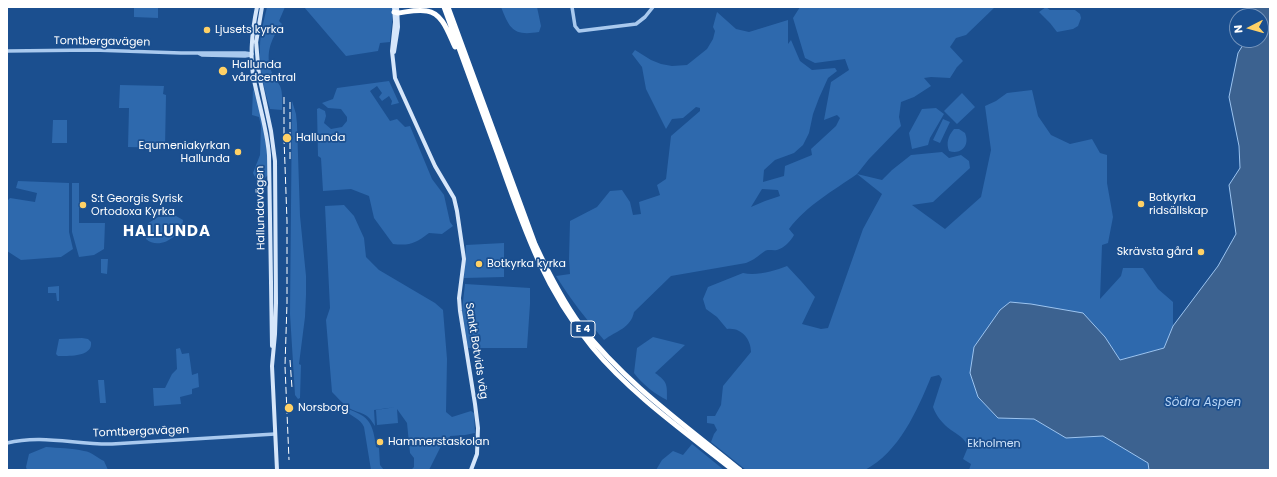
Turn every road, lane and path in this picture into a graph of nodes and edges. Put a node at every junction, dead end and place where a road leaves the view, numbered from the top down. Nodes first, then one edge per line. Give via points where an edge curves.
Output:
1 (257, 7) edge
2 (262, 7) edge
3 (414, 7) edge
4 (444, 7) edge
5 (449, 7) edge
6 (572, 7) edge
7 (653, 7) edge
8 (396, 10) edge
9 (252, 32) junction
10 (256, 41) junction
11 (7, 51) edge
12 (245, 54) junction
13 (252, 54) junction
14 (252, 68) junction
15 (470, 72) junction
16 (261, 89) junction
17 (273, 363) junction
18 (275, 434) junction
19 (7, 443) edge
20 (277, 470) edge
21 (471, 470) edge
22 (733, 470) edge
23 (740, 470) edge

1 - 9 main road, Hallundavägen
2 - 10 main road, Hallundavägen
3 - 8 highway
4 - 15 highway, E 4
5 - 15 highway, E 4
6 - 7 street via 575,26 579,30 636,24 645,18
8 - 15 highway via 427,10 435,14 444,25
8 - 21 main road, Sankt Botvids väg via 393,58 395,78 436,166 454,198 457,210 464,259 460,311 478,439
9 - 12 street via 250,48
9 - 13 main road, Hallundavägen
10 - 13 main road, Hallundavägen
10 - 16 main road, Hallundavägen
11 - 12 street, Tomtbergavägen via 93,50
12 - 13 street, Tomtbergavägen
12 - 14 street via 250,58
13 - 14 main road, Hallundavägen
13 - 16 main road, Hallundavägen
14 - 17 main road, Hallundavägen via 269,150
15 - 22 highway, E 4 via 531,246 550,286 564,308 592,347 626,383
15 - 23 highway, E 4 via 535,244 554,284 572,312 596,344 630,380
16 - 17 main road, Hallundavägen via 275,161 276,303
17 - 18 main road, Hallundavägen
18 - 19 street, Tomtbergavägen via 106,444 38,439
18 - 20 main road, Hallundavägen

